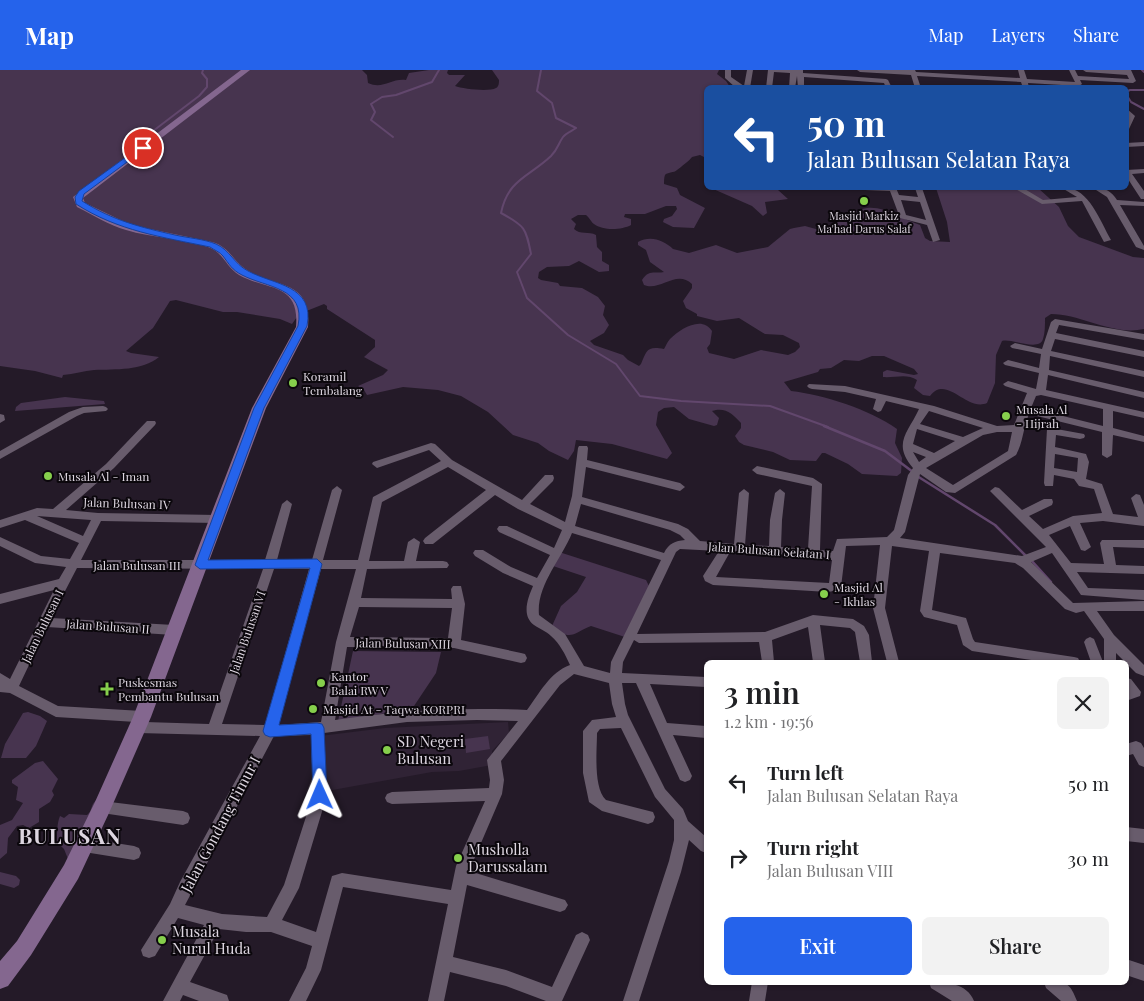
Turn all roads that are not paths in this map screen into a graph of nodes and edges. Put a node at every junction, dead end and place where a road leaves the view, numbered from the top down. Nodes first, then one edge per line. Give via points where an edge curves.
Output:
1 (246, 70) edge
2 (728, 70) edge
3 (750, 70) edge
4 (771, 70) edge
5 (860, 70) edge
6 (1021, 70) edge
7 (1072, 70) edge
8 (1086, 70) edge
9 (884, 71) edge
10 (1128, 71) edge
11 (797, 72) edge
12 (916, 72) edge
13 (947, 75) edge
14 (842, 78) junction
15 (864, 80) junction
16 (1077, 81) junction
17 (888, 84) edge
18 (737, 85) edge
19 (748, 85) edge
20 (769, 85) edge
21 (793, 85) edge
22 (800, 85) edge
23 (843, 85) edge
24 (865, 85) edge
25 (918, 85) edge
26 (922, 85) edge
27 (1029, 85) edge
28 (1144, 144) edge
29 (1129, 145) edge
30 (1144, 171) edge
31 (1129, 172) edge
32 (1129, 175) edge
33 (920, 190) edge
34 (1021, 190) edge
35 (1032, 190) edge
36 (1069, 190) edge
37 (1101, 190) edge
38 (894, 191) edge
39 (1115, 197) edge
40 (1144, 197) edge
41 (1085, 199) junction
42 (922, 200) junction
43 (1051, 202) junction
44 (1144, 204) edge
45 (931, 224) junction
46 (936, 240) dead end
47 (1108, 240) dead end
48 (1144, 241) edge
49 (1144, 248) edge
50 (1051, 335) junction
51 (1142, 335) edge
52 (1015, 346) dead end
53 (1046, 353) junction
54 (1143, 354) edge
55 (1008, 363) dead end
56 (1044, 372) junction
57 (1144, 374) edge
58 (1008, 384) dead end
59 (812, 386) dead end
60 (1038, 392) junction
61 (1144, 395) edge
62 (882, 397) junction
63 (1108, 407) junction
64 (931, 408) dead end
65 (103, 409) dead end
66 (878, 409) dead end
67 (1025, 410) junction
68 (1144, 415) edge
69 (151, 423) dead end
70 (922, 427) dead end
71 (1018, 428) junction
72 (997, 429) junction
73 (1107, 430) junction
74 (1080, 436) dead end
75 (1144, 439) edge
76 (965, 441) junction
77 (911, 447) dead end
78 (583, 448) dead end
79 (1050, 449) junction
80 (1107, 455) dead end
81 (0, 456) edge
82 (935, 457) junction
83 (448, 462) junction
84 (582, 462) junction
85 (377, 464) dead end
86 (757, 470) dead end
87 (1049, 470) junction
88 (916, 472) junction
89 (549, 478) dead end
90 (1081, 478) junction
91 (1049, 483) dead end
92 (680, 487) dead end
93 (337, 490) dead end
94 (494, 490) junction
95 (995, 491) dead end
96 (780, 493) dead end
97 (744, 494) dead end
98 (1136, 498) dead end
99 (577, 499) junction
100 (1048, 502) dead end
101 (288, 504) dead end
102 (522, 506) junction
103 (56, 513) junction
104 (24, 515) junction
105 (1021, 515) junction
106 (98, 517) junction
107 (1109, 517) junction
108 (217, 519) junction
109 (1074, 520) junction
110 (1143, 521) edge
111 (0, 524) edge
112 (568, 528) junction
113 (503, 529) dead end
114 (1042, 534) junction
115 (0, 541) edge
116 (84, 541) junction
117 (429, 541) dead end
118 (890, 541) junction
119 (414, 542) dead end
120 (1144, 544) edge
121 (697, 545) junction
122 (733, 547) junction
123 (935, 547) junction
124 (1085, 547) dead end
125 (1054, 548) junction
126 (775, 550) junction
127 (479, 553) dead end
128 (556, 553) junction
129 (814, 554) junction
130 (838, 556) junction
131 (668, 558) junction
132 (1025, 558) junction
133 (73, 564) junction
134 (270, 564) junction
135 (317, 564) junction
136 (200, 565) junction
137 (363, 565) junction
138 (409, 565) junction
139 (442, 565) dead end
140 (1068, 567) junction
141 (1111, 568) junction
142 (1144, 570) edge
143 (63, 583) junction
144 (540, 584) junction
145 (457, 589) dead end
146 (1144, 595) edge
147 (0, 599) edge
148 (354, 602) junction
149 (459, 604) junction
150 (1087, 606) junction
151 (1144, 606) edge
152 (813, 620) junction
153 (43, 622) junction
154 (174, 630) junction
155 (766, 637) junction
156 (639, 638) dead end
157 (1110, 638) junction
158 (342, 642) junction
159 (1090, 642) dead end
160 (454, 643) junction
161 (521, 658) dead end
162 (768, 660) edge
163 (819, 660) edge
164 (866, 660) edge
165 (892, 660) edge
166 (1061, 660) edge
167 (1096, 660) edge
168 (1110, 660) edge
169 (579, 670) junction
170 (1144, 670) edge
171 (615, 679) junction
172 (641, 679) junction
173 (704, 682) edge
174 (3, 687) edge
175 (530, 716) junction
176 (140, 722) junction
177 (624, 722) junction
178 (322, 728) junction
179 (664, 728) junction
180 (214, 729) junction
181 (270, 731) junction
182 (704, 732) edge
183 (1135, 747) edge
184 (1144, 761) edge
185 (685, 776) dead end
186 (494, 794) junction
187 (392, 798) dead end
188 (102, 807) junction
189 (648, 816) dead end
190 (183, 818) dead end
191 (682, 824) junction
192 (1129, 834) edge
193 (1144, 836) edge
194 (704, 844) edge
195 (84, 845) junction
196 (134, 853) dead end
197 (462, 876) junction
198 (458, 898) junction
199 (560, 905) dead end
200 (175, 909) junction
201 (214, 922) junction
202 (271, 924) junction
203 (320, 940) junction
204 (582, 940) dead end
205 (149, 950) dead end
206 (444, 963) junction
207 (1129, 968) edge
208 (1144, 973) edge
209 (0, 978) edge
210 (942, 985) edge
211 (1056, 985) edge
212 (180, 986) junction
213 (555, 998) edge
214 (171, 1001) edge
215 (221, 1001) edge
216 (297, 1001) edge
217 (436, 1001) edge
218 (631, 1001) edge
219 (966, 1001) edge
220 (1070, 1001) edge

1 - 108 main road via 82,193 78,200 85,207 128,227 212,245 245,273 296,296 303,307 302,326 259,408
2 - 18 street via 728,78
3 - 19 street
4 - 11 street
4 - 20 street
5 - 9 street
6 - 27 street
7 - 16 street
8 - 10 street
9 - 12 street
10 - 16 street via 1133,82
11 - 14 street via 820,79
11 - 21 street
11 - 22 street
12 - 13 street
12 - 25 street
12 - 26 street
13 - 27 street
14 - 15 street
14 - 23 street
15 - 17 street
15 - 24 street
16 - 27 street via 1049,79
28 - 29 street
30 - 31 street
32 - 40 street
33 - 42 street
34 - 43 street via 1040,202
35 - 43 street
36 - 41 street
37 - 39 street
38 - 42 street
38 - 45 street via 904,217
39 - 44 street
39 - 48 street
39 - 49 street via 1140,247
41 - 43 street
41 - 47 street
42 - 45 street
45 - 46 street
50 - 51 street via 1055,322
50 - 53 street
50 - 54 street
52 - 53 street
53 - 56 street
53 - 57 street
55 - 56 street
56 - 60 street
56 - 61 street
58 - 60 street
59 - 62 street
60 - 63 street
60 - 67 street
62 - 66 street
62 - 88 street via 924,407 908,442 907,456
63 - 68 street
63 - 73 street
64 - 72 street
65 - 81 street via 73,414
67 - 71 street
67 - 73 street
69 - 103 street via 110,466
70 - 76 street
71 - 72 street
71 - 88 street via 1012,452 955,489
72 - 76 street via 980,432
73 - 75 street
73 - 80 street
74 - 79 street via 1052,430
76 - 82 street
77 - 82 street
78 - 84 street
79 - 87 street
79 - 90 street via 1082,456
82 - 88 street
83 - 85 street via 429,446
83 - 94 street
83 - 137 street via 377,500
84 - 92 street
84 - 99 street
86 - 129 street via 817,484
87 - 90 street
87 - 91 street
88 - 118 street via 899,532
89 - 102 street
90 - 107 street via 1083,483 1098,487
93 - 135 street, Jalan Gondang Timur I
94 - 102 street
94 - 117 street
95 - 105 street
96 - 126 street
97 - 122 street
98 - 110 street
99 - 112 street
99 - 121 street via 674,527
100 - 105 street
101 - 134 street, Jalan Bulusan VI
102 - 112 street
103 - 104 street, Jalan Bulusan IV
103 - 106 street, Jalan Bulusan IV
104 - 111 street, Jalan Bulusan IV
104 - 116 street
105 - 114 street
106 - 108 street, Jalan Bulusan IV
106 - 116 street, Jalan Bulusan I
107 - 109 street
107 - 110 street
108 - 136 main road
109 - 114 street
109 - 124 street
112 - 128 street
112 - 131 street
113 - 128 street
114 - 125 street
115 - 133 street via 39,560
116 - 133 street, Jalan Bulusan I
118 - 123 street, Jalan Bulusan Selatan I
118 - 130 street, Jalan Bulusan Selatan I via 841,542
118 - 165 street via 886,545 879,608
119 - 138 street
120 - 141 street via 1106,543
121 - 122 street, Jalan Bulusan Selatan I
121 - 131 street, Jalan Bulusan Selatan I via 677,545
122 - 126 street, Jalan Bulusan Selatan I
122 - 130 street via 710,576 711,580 835,587
123 - 132 street, Jalan Bulusan Selatan I via 994,557
123 - 166 street via 926,612 962,621 967,642 972,646
125 - 132 street, Jalan Bulusan Selatan I
125 - 140 street
126 - 129 street, Jalan Bulusan Selatan I
127 - 144 street
128 - 144 street
129 - 130 street, Jalan Bulusan Selatan I
131 - 171 street, Jalan Bulusan Selatan I via 617,662
132 - 150 street via 1027,565 1069,606
133 - 136 street, Jalan Bulusan III
133 - 143 street, Jalan Bulusan I
134 - 135 street, Jalan Bulusan III
134 - 136 street, Jalan Bulusan III
134 - 180 street, Jalan Bulusan VI
135 - 137 street, Jalan Bulusan III
135 - 181 street, Jalan Gondang Timur I
136 - 154 main road
137 - 138 street, Jalan Bulusan III
137 - 148 street
138 - 139 street, Jalan Bulusan III
140 - 141 street
140 - 146 street via 1085,592
141 - 142 street
143 - 147 street
143 - 153 street, Jalan Bulusan I
144 - 169 street via 533,617 561,639
145 - 149 street
148 - 149 street
148 - 158 street
149 - 160 street
150 - 151 street
150 - 157 street
152 - 155 street
152 - 163 street
152 - 164 street via 853,624 860,629
153 - 154 street, Jalan Bulusan II
153 - 174 street, Jalan Bulusan I
154 - 176 main road
155 - 156 street
155 - 162 street
157 - 168 street
157 - 170 street
158 - 160 street, Jalan Bulusan XIII
158 - 178 street
159 - 167 street
160 - 161 street, Jalan Bulusan XIII
169 - 171 street
169 - 175 street via 567,670
171 - 172 street
171 - 177 street, Jalan Bulusan Selatan I via 617,703
172 - 173 street
172 - 179 street
174 - 176 street via 56,711
175 - 178 street via 455,714 388,718
175 - 186 street via 494,760 497,780
176 - 180 street
176 - 188 main road
177 - 189 street via 596,724 590,731 590,773 594,798 602,805
177 - 191 street, Jalan Bulusan Selatan I via 655,785
178 - 181 street
178 - 202 street via 320,795 292,888
179 - 182 street
179 - 185 street
180 - 181 street
181 - 200 street, Jalan Gondang Timur I
183 - 184 street
186 - 187 street
186 - 197 street via 463,866
188 - 190 street
188 - 195 main road
191 - 194 street, Jalan Bulusan Selatan I
191 - 218 street via 679,852
192 - 193 street
195 - 196 street
195 - 209 main road via 24,948
197 - 198 street
197 - 199 street
198 - 203 street via 337,881
198 - 206 street
200 - 201 street, Jalan Gondang Timur I
200 - 205 street
201 - 202 street, Jalan Gondang Timur I
201 - 212 street
202 - 203 street, Jalan Gondang Timur I
203 - 216 street via 313,970
204 - 213 street
206 - 213 street via 506,978
206 - 217 street
207 - 208 street
210 - 219 street
211 - 220 street
212 - 214 street
212 - 215 street

